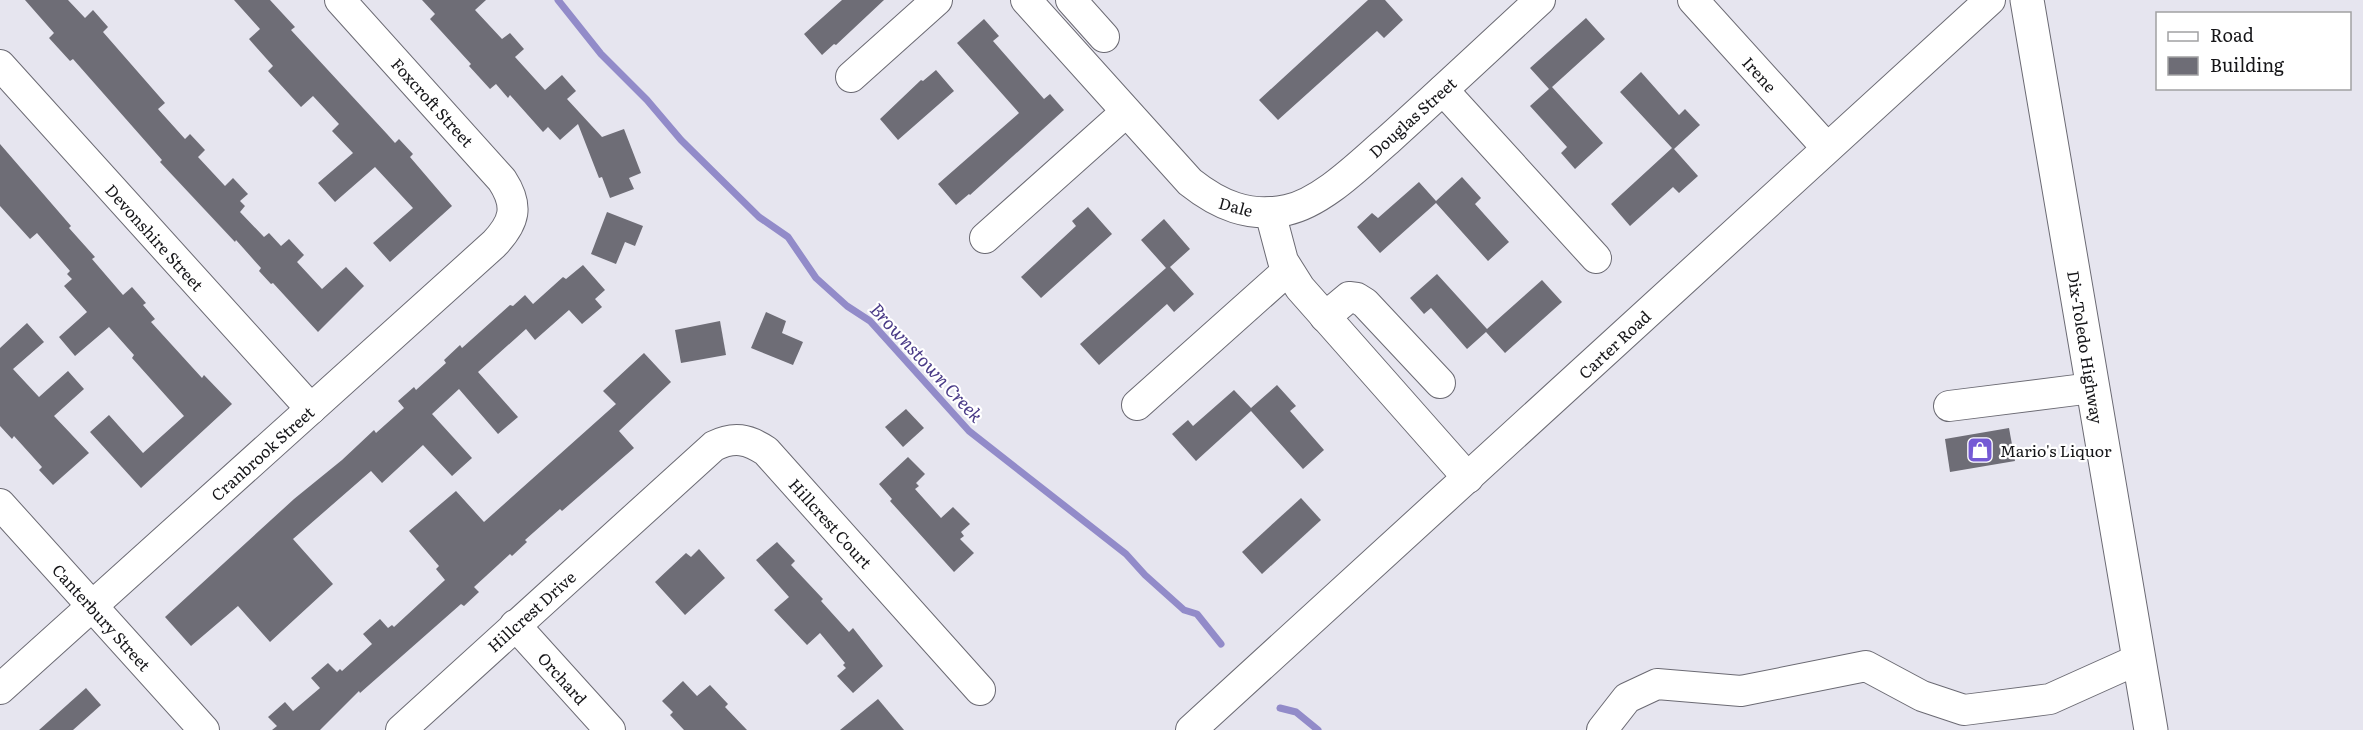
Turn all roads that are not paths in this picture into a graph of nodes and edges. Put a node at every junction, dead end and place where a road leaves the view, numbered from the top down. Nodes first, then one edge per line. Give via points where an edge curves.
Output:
1 (340, 0) edge
2 (937, 0) edge
3 (1026, 0) edge
4 (1071, 0) edge
5 (1540, 0) edge
6 (1693, 0) edge
7 (1990, 0) edge
8 (2027, 0) edge
9 (1104, 37) dead end
10 (0, 65) edge
11 (851, 77) dead end
12 (1443, 90) junction
13 (1125, 113) junction
14 (1827, 148) junction
15 (513, 211) joint
16 (1270, 212) junction
17 (985, 238) dead end
18 (1596, 258) dead end
19 (1287, 271) junction
20 (1325, 317) junction
21 (1440, 383) dead end
22 (2092, 388) junction
23 (1137, 405) dead end
24 (1949, 406) dead end
25 (311, 409) junction
26 (1468, 478) junction
27 (662, 493) joint
28 (0, 504) edge
29 (92, 606) junction
30 (515, 625) junction
31 (2139, 659) junction
32 (0, 688) edge
33 (980, 690) dead end
34 (204, 730) edge
35 (401, 730) edge
36 (610, 730) edge
37 (1191, 730) edge
38 (1602, 730) edge
39 (2151, 730) edge

1 - 15 street, Foxcroft Street via 493,169 509,192
2 - 11 street
3 - 13 street, Dale
4 - 9 street
5 - 12 street, Douglas Street
6 - 14 street, Irene
7 - 14 street, Carter Road
8 - 22 main road, Dix-Toledo Highway
10 - 25 street, Devonshire Street
12 - 16 street, Douglas Street via 1328,189 1303,204
12 - 18 street
13 - 16 street, Dale via 1209,198 1249,212
13 - 17 street
14 - 26 street, Carter Road
15 - 25 street, Cranbrook Street via 504,234 494,244
16 - 19 street, Dale
19 - 20 street, Dale
19 - 23 street
20 - 21 street via 1349,297 1357,298
20 - 26 street, Dale
22 - 24 street
22 - 31 main road, Dix-Toledo Highway
25 - 29 street, Cranbrook Street
26 - 37 street, Carter Road
27 - 30 street, Hillcrest Drive
27 - 33 street, Hillcrest Court via 714,446 737,439 753,442
28 - 29 street, Canterbury Street
29 - 32 street, Cranbrook Street
29 - 34 street, Canterbury Street
30 - 35 street, Hillcrest Drive
30 - 36 street, Orchard
31 - 38 street via 2050,699 1964,710 1922,696 1866,666 1740,691 1657,684 1627,698
31 - 39 main road, Dix-Toledo Highway

